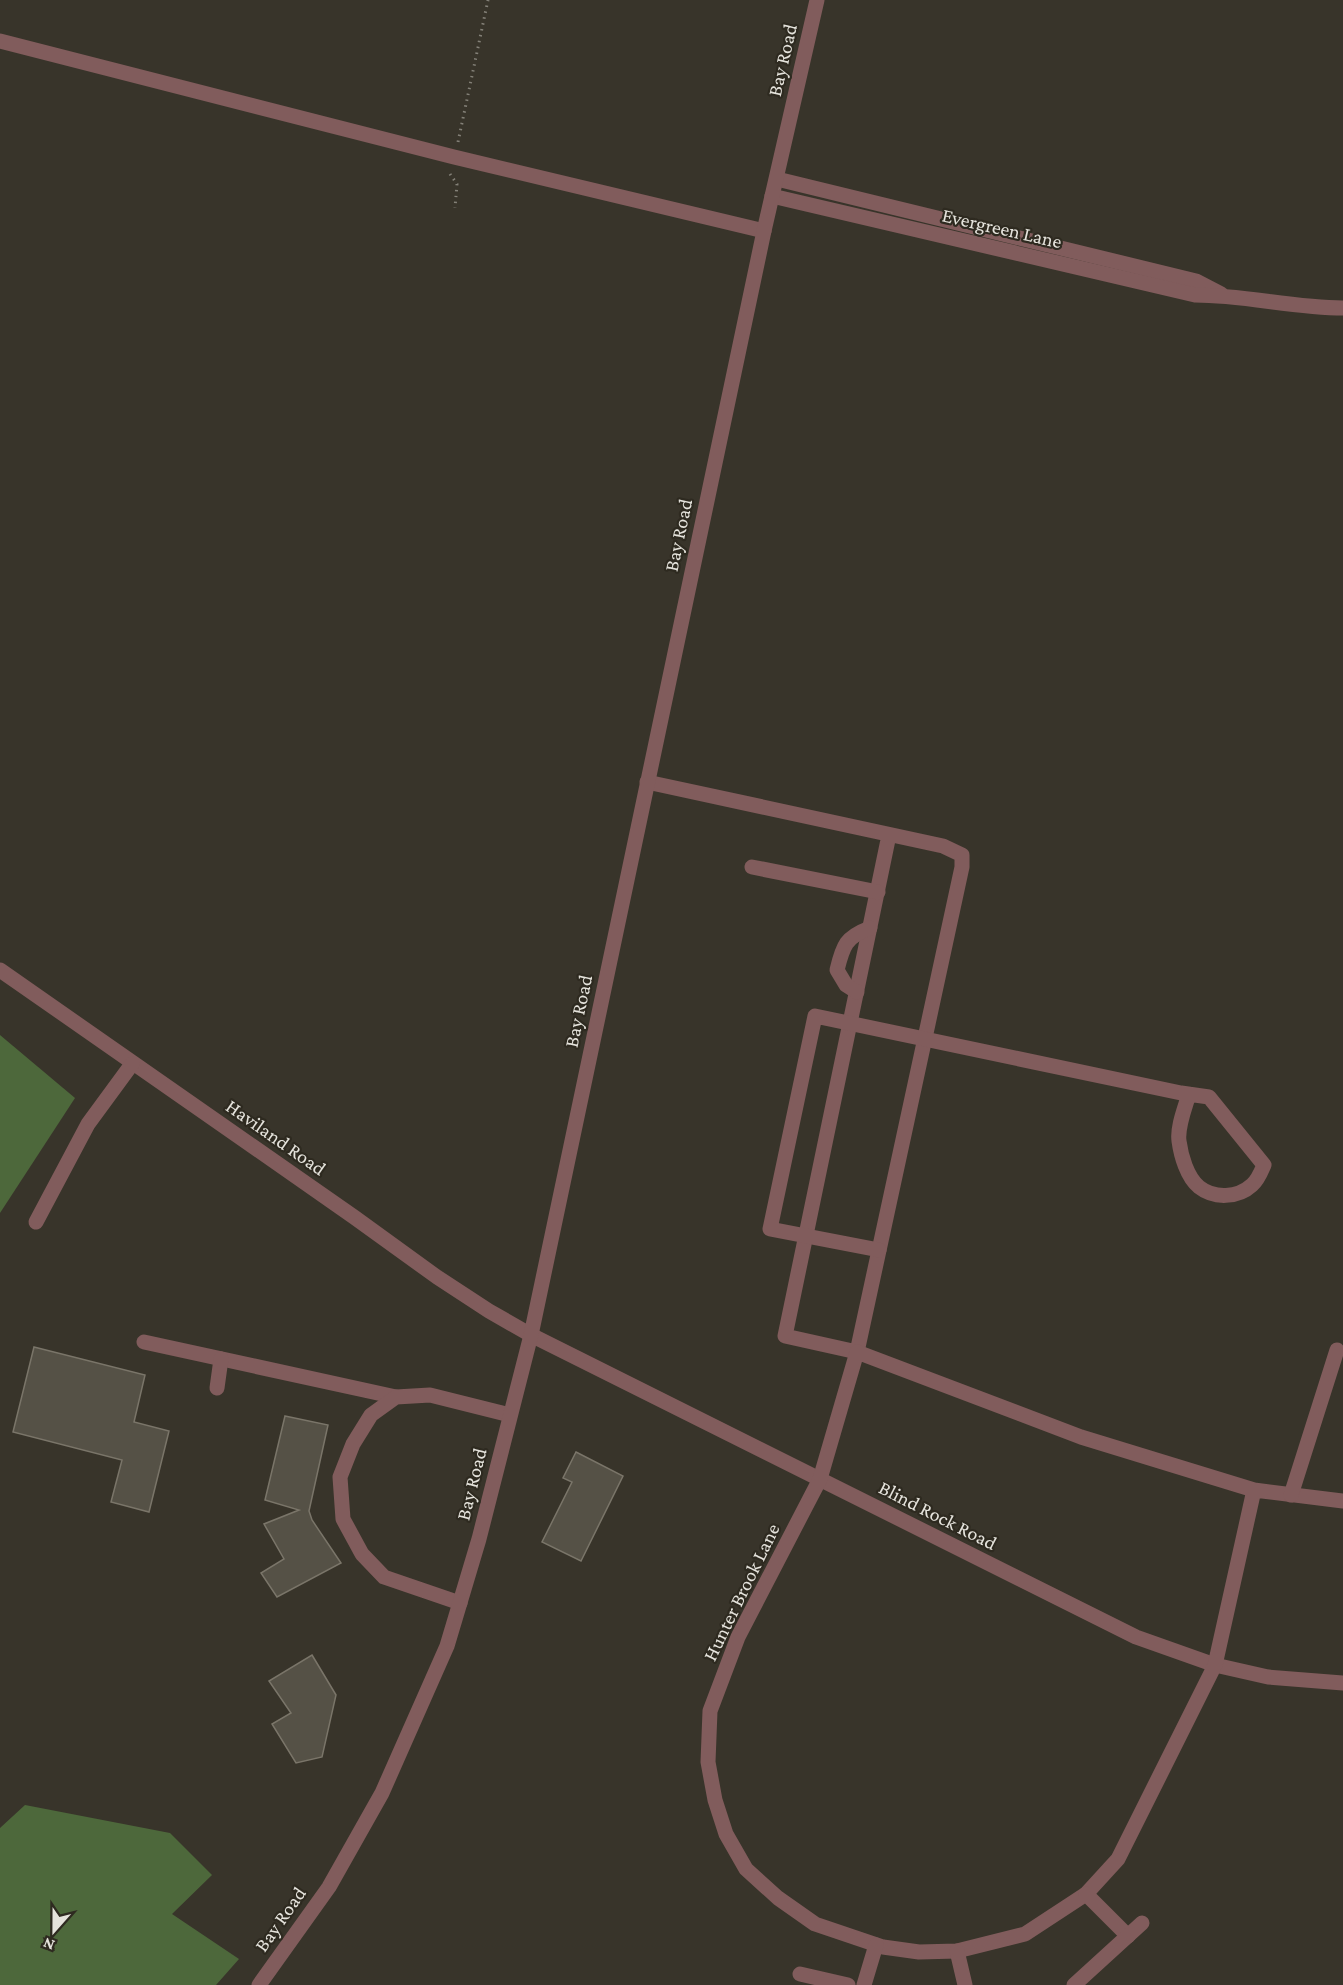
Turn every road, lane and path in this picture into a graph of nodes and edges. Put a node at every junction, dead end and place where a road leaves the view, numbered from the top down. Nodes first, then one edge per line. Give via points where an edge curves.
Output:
1 (489, 0) edge
2 (818, 0) edge
3 (0, 41) edge
4 (457, 146) dead end
5 (450, 169) dead end
6 (777, 179) junction
7 (772, 196) junction
8 (455, 208) dead end
9 (764, 231) junction
10 (1223, 295) junction
11 (1343, 308) edge
12 (647, 782) junction
13 (890, 835) junction
14 (752, 867) dead end
15 (878, 892) junction
16 (870, 928) junction
17 (0, 970) edge
18 (857, 992) junction
19 (851, 1023) junction
20 (925, 1039) junction
21 (132, 1064) junction
22 (1189, 1094) junction
23 (36, 1222) dead end
24 (807, 1237) junction
25 (879, 1250) junction
26 (531, 1335) junction
27 (144, 1342) dead end
28 (1337, 1350) dead end
29 (857, 1352) junction
30 (221, 1359) junction
31 (217, 1388) dead end
32 (396, 1397) junction
33 (510, 1415) junction
34 (820, 1479) junction
35 (1254, 1490) junction
36 (1291, 1495) junction
37 (1343, 1501) edge
38 (460, 1603) junction
39 (1215, 1665) junction
40 (1343, 1683) edge
41 (1086, 1894) junction
42 (1142, 1923) dead end
43 (1128, 1936) junction
44 (876, 1945) junction
45 (957, 1951) junction
46 (800, 1974) dead end
47 (259, 1985) edge
48 (848, 1985) edge
49 (864, 1985) edge
50 (965, 1985) edge
51 (1074, 1985) edge

1 - 4 path
2 - 6 street, Bay Road
3 - 9 street
5 - 8 path via 457,184
6 - 7 street, Bay Road
6 - 10 street, Evergreen Lane via 1196,281
7 - 9 street, Bay Road
7 - 10 street, Evergreen Lane via 1195,295
9 - 12 street, Bay Road
10 - 11 street, Evergreen Lane
12 - 13 street
12 - 26 street, Bay Road
13 - 15 street
13 - 20 street, Hunter Brook Lane via 943,846 962,855
14 - 15 street
15 - 16 street
16 - 18 street
16 - 18 street via 848,940 837,970 846,985
17 - 21 street, Haviland Road
18 - 19 street
19 - 20 street
19 - 24 street
19 - 24 street via 815,1016 772,1218 770,1229
20 - 22 street
20 - 25 street, Hunter Brook Lane
21 - 23 street via 88,1124
21 - 26 street, Haviland Road via 436,1277
22 - 22 street via 1179,1135 1189,1175 1199,1187 1226,1196 1251,1186 1264,1166 1209,1097
24 - 25 street
24 - 29 street via 785,1336
25 - 29 street, Hunter Brook Lane
26 - 33 street, Bay Road
26 - 34 street, Blind Rock Road
27 - 30 street
28 - 36 street
29 - 34 street, Hunter Brook Lane
29 - 35 street via 1081,1437
30 - 31 street
30 - 32 street
32 - 33 street via 430,1395
32 - 38 street via 371,1415 353,1444 340,1477 343,1519 362,1554 384,1576
33 - 38 street, Bay Road
34 - 39 street, Blind Rock Road via 1136,1637
34 - 44 street, Hunter Brook Lane via 738,1637 710,1711 708,1762 726,1834 746,1869 815,1924
35 - 36 street
35 - 39 street, Hunter Brook Lane
36 - 37 street
38 - 47 street, Bay Road via 447,1647 382,1793 329,1887
39 - 40 street, Blind Rock Road via 1268,1677
39 - 41 street, Hunter Brook Lane via 1118,1859
41 - 43 street
41 - 45 street, Hunter Brook Lane via 1025,1934
42 - 43 street
43 - 51 street
44 - 45 street, Hunter Brook Lane via 919,1952
44 - 49 street
45 - 50 street
46 - 48 street

